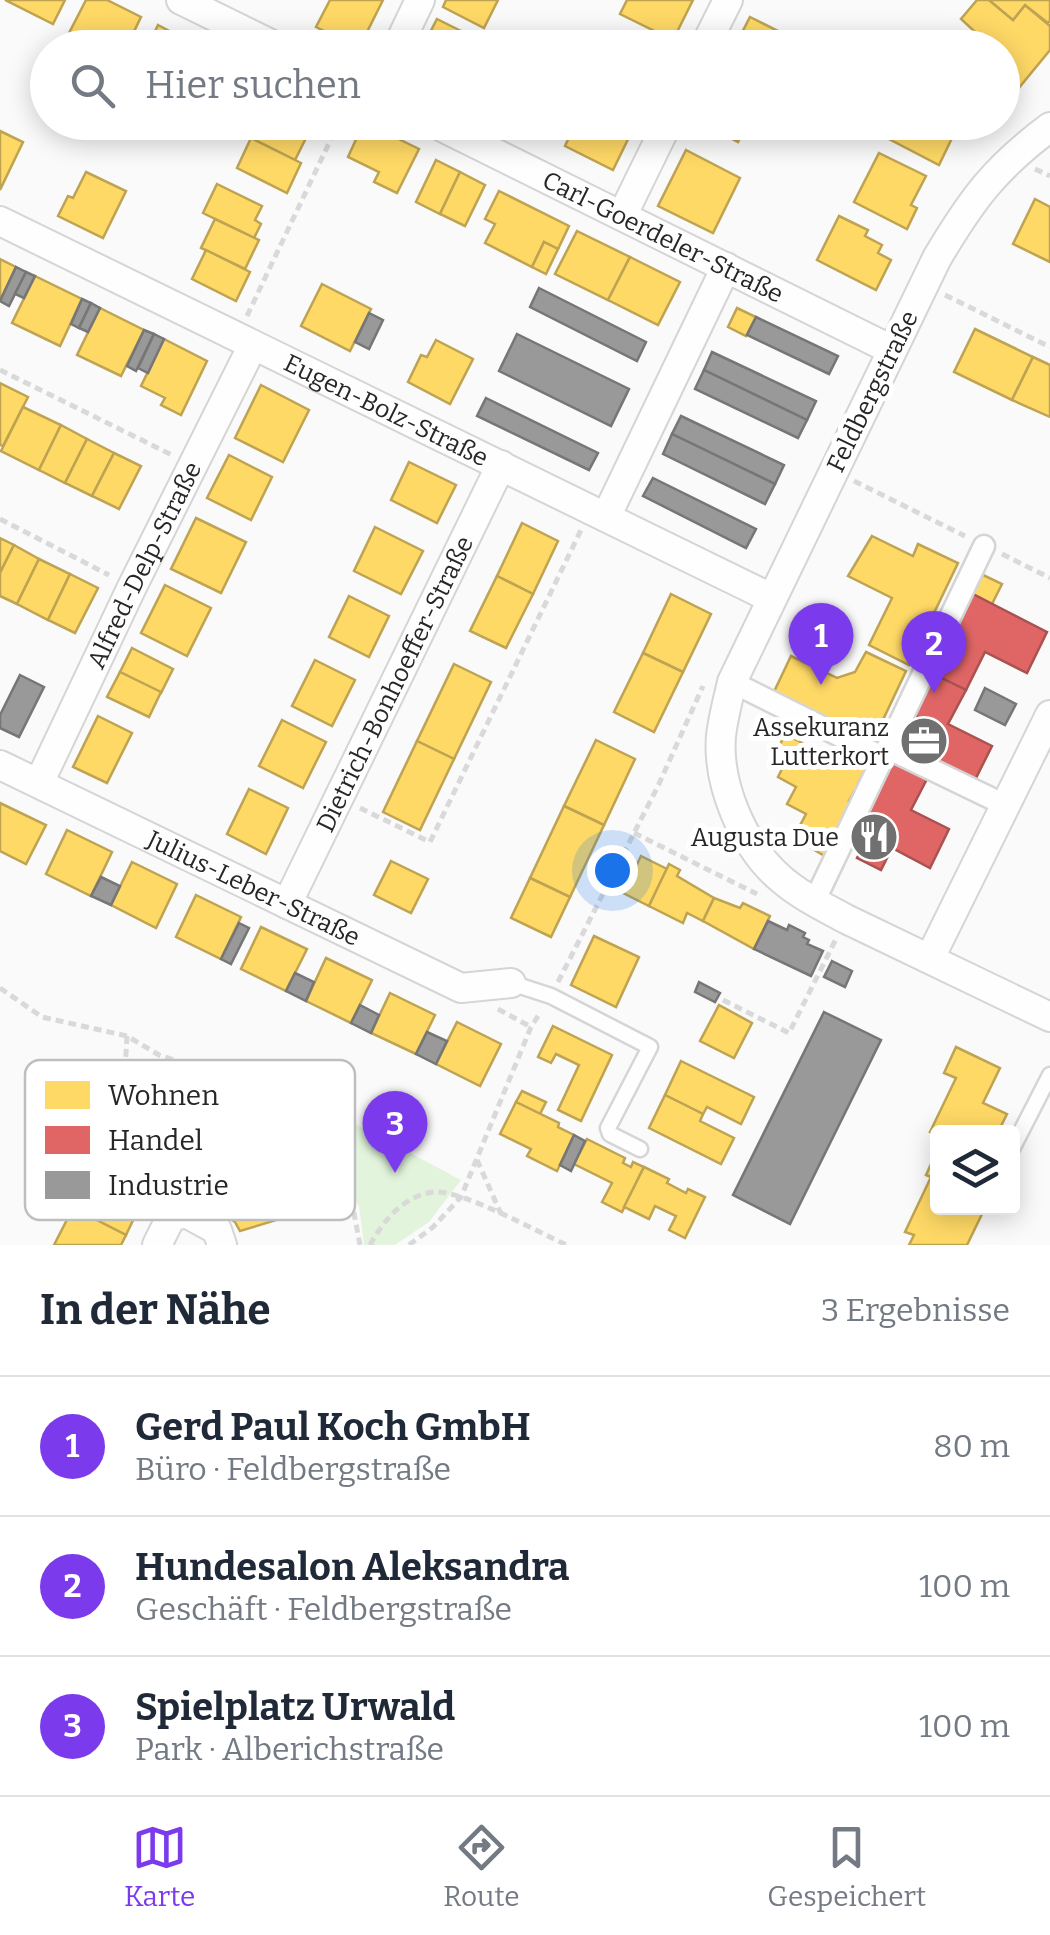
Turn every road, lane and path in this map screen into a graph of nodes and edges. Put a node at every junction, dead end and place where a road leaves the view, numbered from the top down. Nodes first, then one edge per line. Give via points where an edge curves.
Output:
1 (182, 0) edge
2 (420, 0) edge
3 (728, 0) edge
4 (243, 30) edge
5 (406, 30) edge
6 (713, 30) edge
7 (1050, 127) edge
8 (331, 140) edge
9 (468, 140) edge
10 (659, 140) edge
11 (622, 216) junction
12 (0, 221) edge
13 (726, 267) junction
14 (925, 284) junction
15 (245, 341) junction
16 (1050, 346) edge
17 (892, 350) junction
18 (0, 370) edge
19 (193, 465) junction
20 (501, 465) junction
21 (833, 471) junction
22 (598, 513) junction
23 (0, 519) edge
24 (984, 546) junction
25 (1050, 578) edge
26 (132, 586) junction
27 (770, 598) junction
28 (719, 680) junction
29 (1050, 714) edge
30 (885, 753) junction
31 (0, 765) edge
32 (39, 783) junction
33 (339, 798) junction
34 (1006, 805) junction
35 (634, 833) junction
36 (778, 876) junction
37 (814, 902) junction
38 (287, 904) junction
39 (846, 919) junction
40 (930, 958) junction
41 (511, 983) joint
42 (0, 988) edge
43 (551, 996) junction
44 (723, 1000) dead end
45 (1050, 1016) edge
46 (127, 1036) junction
47 (126, 1060) edge
48 (174, 1060) edge
49 (1050, 1076) edge
50 (1020, 1134) edge
51 (640, 1149) dead end
52 (476, 1158) junction
53 (461, 1197) junction
54 (502, 1216) junction
55 (355, 1219) edge
56 (170, 1220) edge
57 (198, 1220) edge
58 (157, 1245) edge
59 (222, 1245) edge
60 (360, 1245) edge
61 (370, 1245) edge
62 (408, 1245) edge
63 (568, 1245) edge

1 - 4 street
2 - 5 street
3 - 6 street
7 - 14 street, Feldbergstraße via 1010,157 971,200
8 - 15 path
9 - 11 street, Carl-Goerdeler-Straße
10 - 11 street
11 - 13 street, Carl-Goerdeler-Straße
12 - 15 street, Eugen-Bolz-Straße
13 - 17 street, Carl-Goerdeler-Straße
13 - 22 street
14 - 16 path
14 - 17 street, Feldbergstraße
15 - 19 street, Alfred-Delp-Straße
15 - 20 street, Eugen-Bolz-Straße
17 - 21 street, Feldbergstraße
18 - 19 path
19 - 26 street, Alfred-Delp-Straße
20 - 22 street, Eugen-Bolz-Straße
20 - 33 street, Dietrich-Bonhoeffer-Straße
21 - 24 path
21 - 27 street, Feldbergstraße
22 - 27 street, Eugen-Bolz-Straße
22 - 33 path via 430,842
23 - 26 path
24 - 25 path
24 - 30 street
26 - 32 street, Alfred-Delp-Straße
27 - 28 street, Feldbergstraße
28 - 30 street
28 - 35 path
28 - 36 street, Feldbergstraße via 726,788 747,836
29 - 34 street
30 - 34 street
30 - 37 street
31 - 32 street, Julius-Leber-Straße
32 - 38 street, Julius-Leber-Straße
33 - 38 street, Dietrich-Bonhoeffer-Straße
34 - 40 street
35 - 36 path via 758,894
35 - 43 path
36 - 37 street, Feldbergstraße
37 - 39 street, Feldbergstraße
38 - 41 street, Julius-Leber-Straße via 461,988
39 - 40 street, Feldbergstraße
39 - 44 path via 789,1033
40 - 45 street, Feldbergstraße
41 - 43 lane
42 - 46 path via 42,1017
43 - 51 lane via 650,1046 608,1128
43 - 52 path via 531,1027
46 - 47 path
46 - 48 path
49 - 50 lane
52 - 53 path
52 - 54 path
53 - 54 path
53 - 61 path via 434,1192 413,1199 388,1216
53 - 62 path
54 - 63 path
55 - 60 path
56 - 58 street
57 - 59 street via 217,1230

